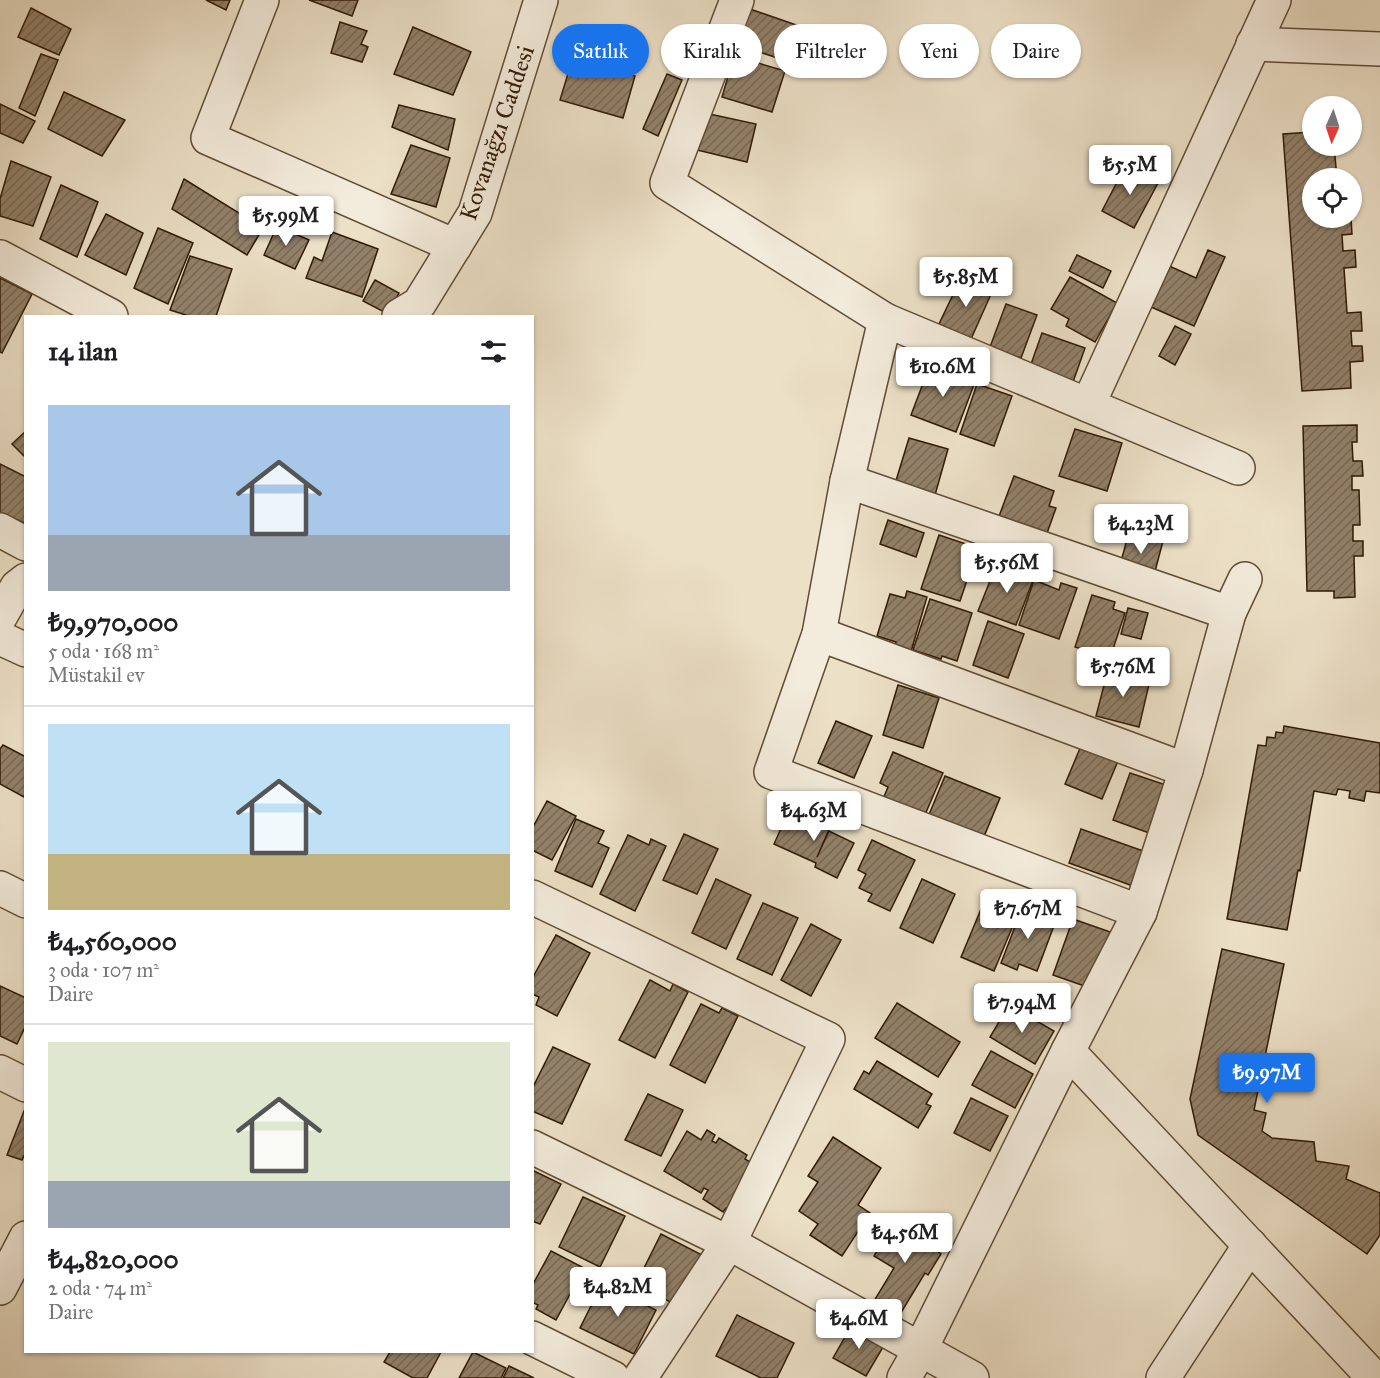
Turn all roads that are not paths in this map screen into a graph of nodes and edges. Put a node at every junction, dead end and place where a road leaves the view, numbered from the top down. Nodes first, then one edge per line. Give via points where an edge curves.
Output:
1 (262, 0) edge
2 (541, 0) edge
3 (737, 0) edge
4 (1274, 0) edge
5 (1253, 44) junction
6 (1380, 49) edge
7 (455, 246) junction
8 (0, 257) edge
9 (109, 315) edge
10 (401, 315) edge
11 (885, 320) junction
12 (1089, 405) junction
13 (1238, 468) dead end
14 (847, 481) junction
15 (0, 530) edge
16 (24, 543) edge
17 (1245, 579) dead end
18 (24, 582) edge
19 (1229, 614) junction
20 (0, 617) edge
21 (819, 634) junction
22 (0, 638) edge
23 (24, 649) edge
24 (1186, 770) junction
25 (0, 888) edge
26 (534, 898) edge
27 (24, 900) edge
28 (1140, 912) junction
29 (1068, 1051) junction
30 (0, 1072) edge
31 (24, 1084) edge
32 (534, 1148) edge
33 (24, 1242) edge
34 (729, 1243) junction
35 (1250, 1245) junction
36 (0, 1288) edge
37 (534, 1339) edge
38 (920, 1350) junction
39 (613, 1378) edge
40 (640, 1378) edge
41 (904, 1378) edge
42 (972, 1378) edge
43 (1163, 1378) edge
44 (1374, 1378) edge

1 - 7 street via 208,138
2 - 7 street, Kovanağzı Caddesi via 475,213
3 - 11 street via 667,183
4 - 5 street
5 - 6 street
5 - 12 street
7 - 10 street, Kovanağzı Caddesi via 419,304
8 - 9 street
11 - 12 street
11 - 14 street
12 - 13 street
14 - 19 street
14 - 21 street
15 - 16 street
17 - 19 street
18 - 20 street
19 - 24 street
21 - 24 street
21 - 28 street via 771,772
22 - 23 street
24 - 28 street
25 - 27 street
26 - 34 street via 828,1040
28 - 29 street
29 - 35 street
29 - 38 street
30 - 31 street
32 - 34 street
33 - 36 street
34 - 38 street
34 - 40 street
35 - 43 street
35 - 44 street
37 - 39 street
38 - 41 street
38 - 42 street

